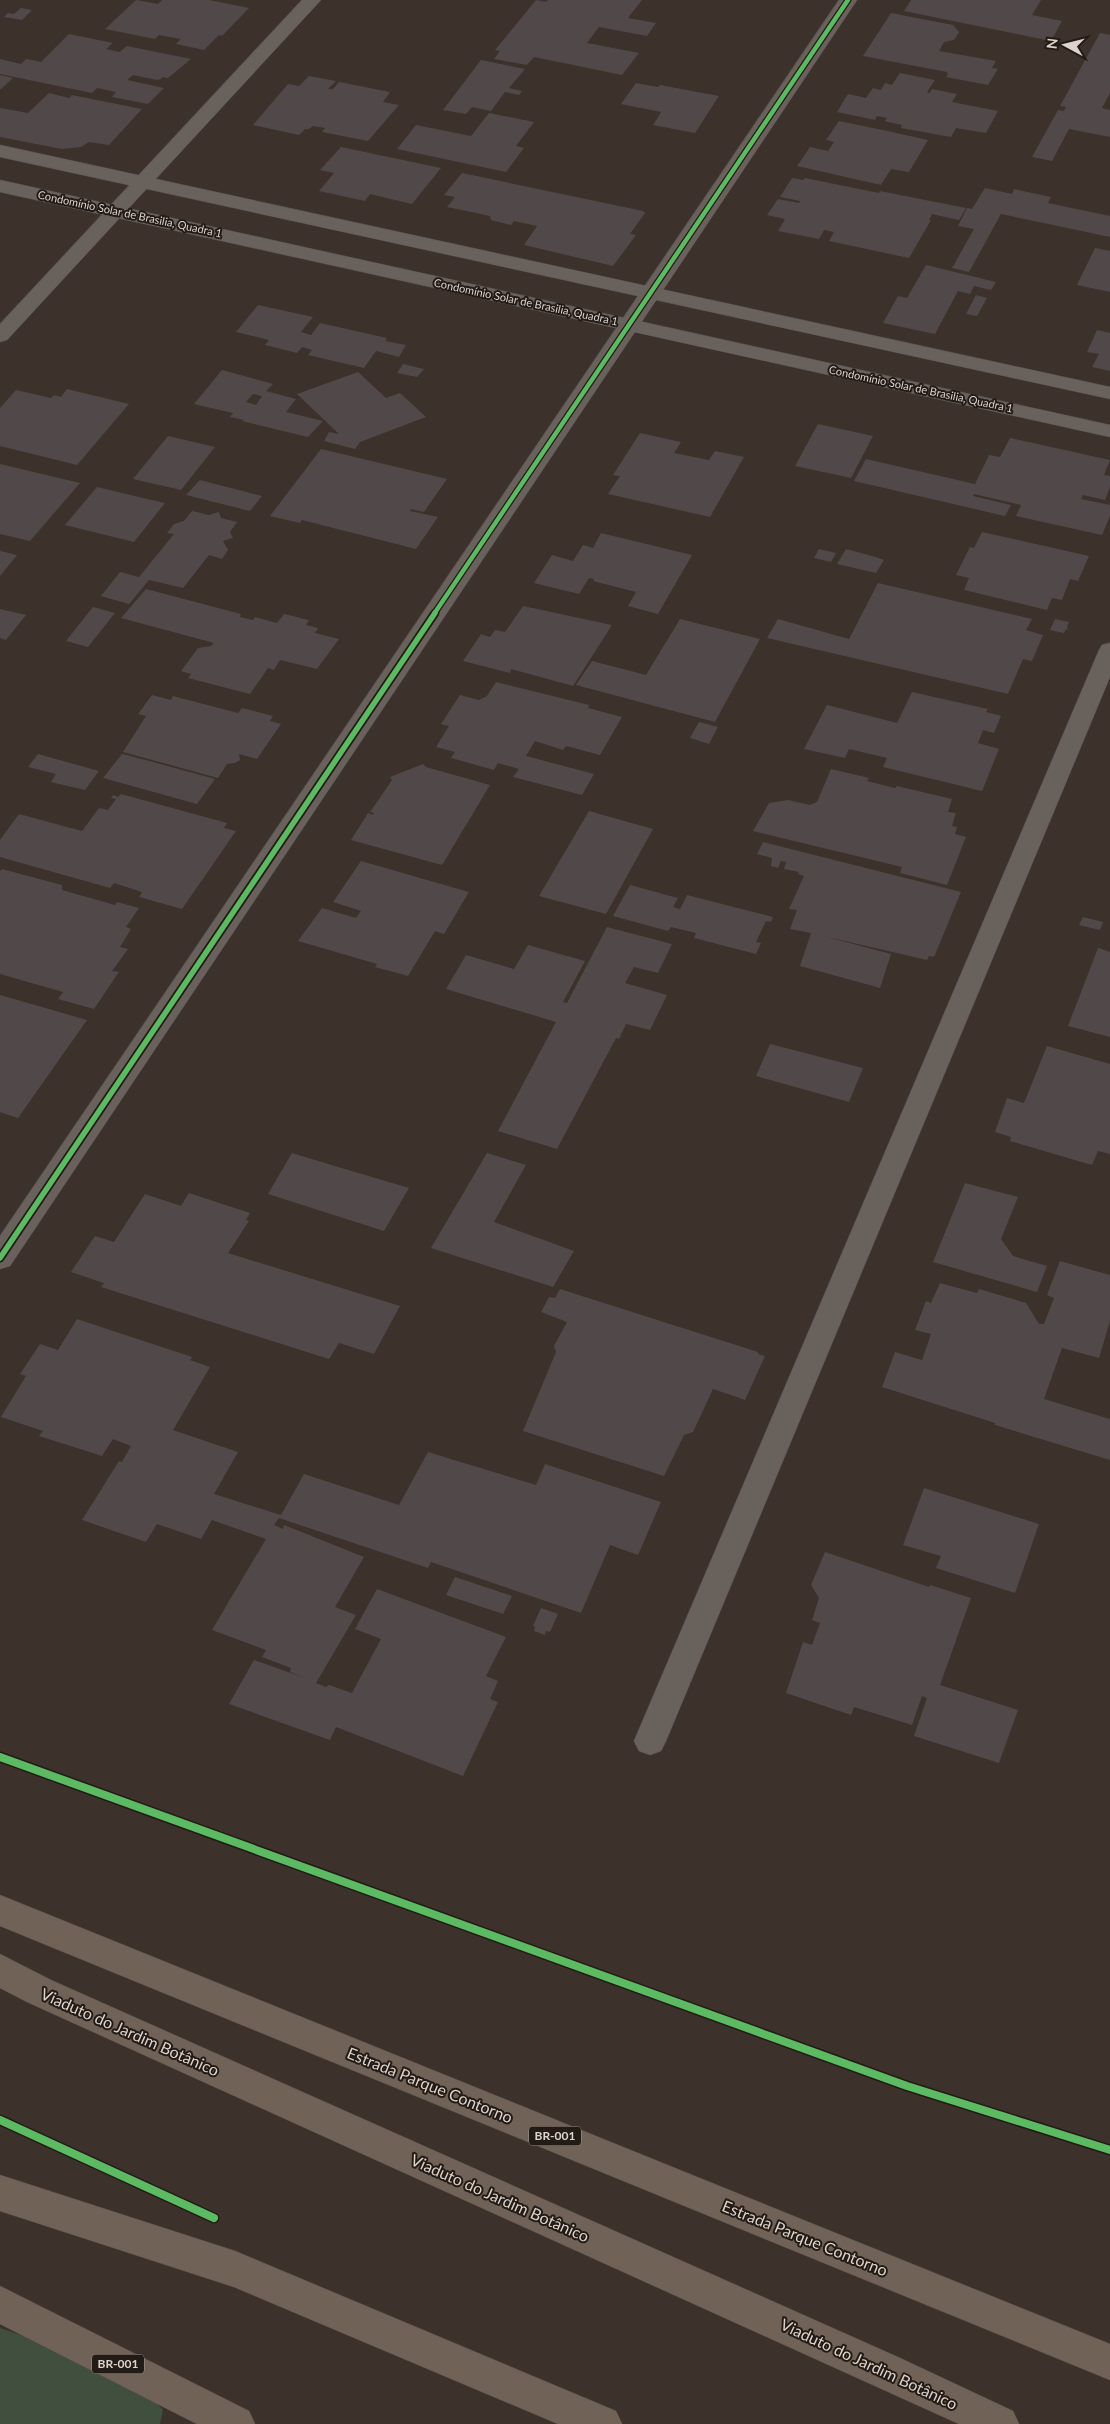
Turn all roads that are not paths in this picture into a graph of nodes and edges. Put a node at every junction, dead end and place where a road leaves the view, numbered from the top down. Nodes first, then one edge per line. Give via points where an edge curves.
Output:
1 (312, 0) edge
2 (848, 0) edge
3 (0, 151) edge
4 (143, 182) junction
5 (0, 186) edge
6 (116, 211) junction
7 (650, 293) junction
8 (629, 325) junction
9 (0, 336) edge
10 (1110, 393) edge
11 (1110, 430) edge
12 (1110, 650) edge
13 (0, 1258) edge
14 (650, 1741) dead end
15 (0, 1910) edge
16 (0, 1970) edge
17 (0, 2193) edge
18 (0, 2304) edge
19 (1110, 2362) edge
20 (236, 2424) edge
21 (602, 2424) edge
22 (1000, 2424) edge

1 - 4 street
2 - 7 street
3 - 4 street
4 - 6 street
4 - 7 street
5 - 6 street, Condomínio Solar de Brasilia, Quadra 1
6 - 8 street, Condomínio Solar de Brasilia, Quadra 1
6 - 9 street
7 - 8 street
7 - 10 street
8 - 11 street, Condomínio Solar de Brasilia, Quadra 1
8 - 13 street
12 - 14 street
15 - 19 highway, Estrada Parque Contorno / BR-001
16 - 22 highway, Viaduto do Jardim Botânico via 39,1991
17 - 21 highway via 235,2269
18 - 20 highway, BR-001

